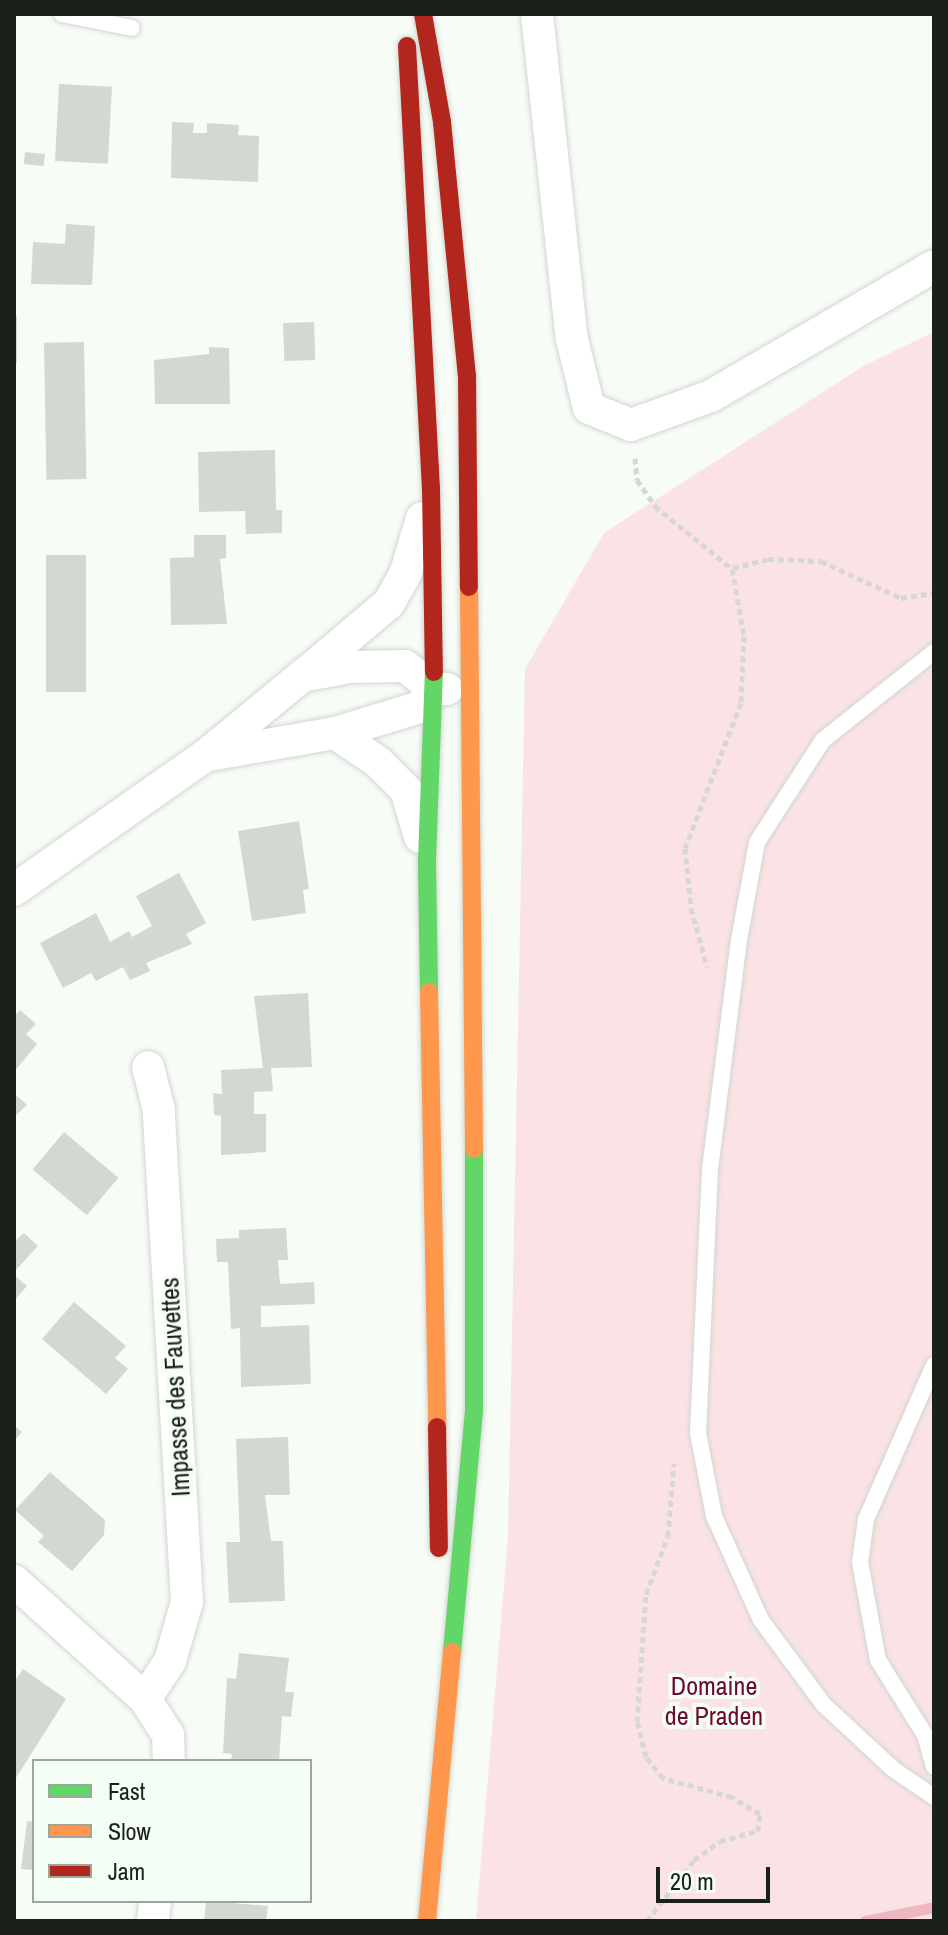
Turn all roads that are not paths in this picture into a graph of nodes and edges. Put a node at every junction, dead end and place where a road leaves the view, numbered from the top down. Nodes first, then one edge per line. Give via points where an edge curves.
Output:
1 (62, 14) edge
2 (406, 14) edge
3 (423, 14) edge
4 (537, 14) edge
5 (132, 28) dead end
6 (934, 266) edge
7 (431, 488) junction
8 (934, 652) edge
9 (302, 676) junction
10 (473, 688) junction
11 (434, 689) junction
12 (335, 733) junction
13 (205, 756) junction
14 (427, 860) junction
15 (14, 890) edge
16 (148, 1067) dead end
17 (934, 1365) edge
18 (14, 1581) edge
19 (447, 1682) junction
20 (145, 1699) junction
21 (169, 1759) edge
22 (934, 1767) edge
23 (934, 1797) edge
24 (427, 1921) edge

1 - 5 lane
2 - 7 main road
3 - 10 main road via 442,122 467,375
4 - 6 street via 572,339 589,408 631,425 711,396
7 - 9 street via 406,572 389,603
7 - 11 main road
8 - 23 lane via 823,740 757,842 710,1169 698,1433 714,1516 761,1620 824,1705 893,1769
9 - 11 street via 350,667 405,666
9 - 13 street
10 - 11 street
10 - 19 main road via 474,1410
11 - 12 street via 420,707
11 - 14 main road
12 - 13 street
12 - 14 street via 378,762 406,790
13 - 15 street
14 - 19 main road via 435,1491
16 - 20 street, Impasse des Fauvettes via 159,1110 187,1602 170,1661
17 - 22 lane via 866,1519 860,1562 878,1660 925,1735
18 - 20 street
19 - 24 main road
20 - 21 street via 168,1735

